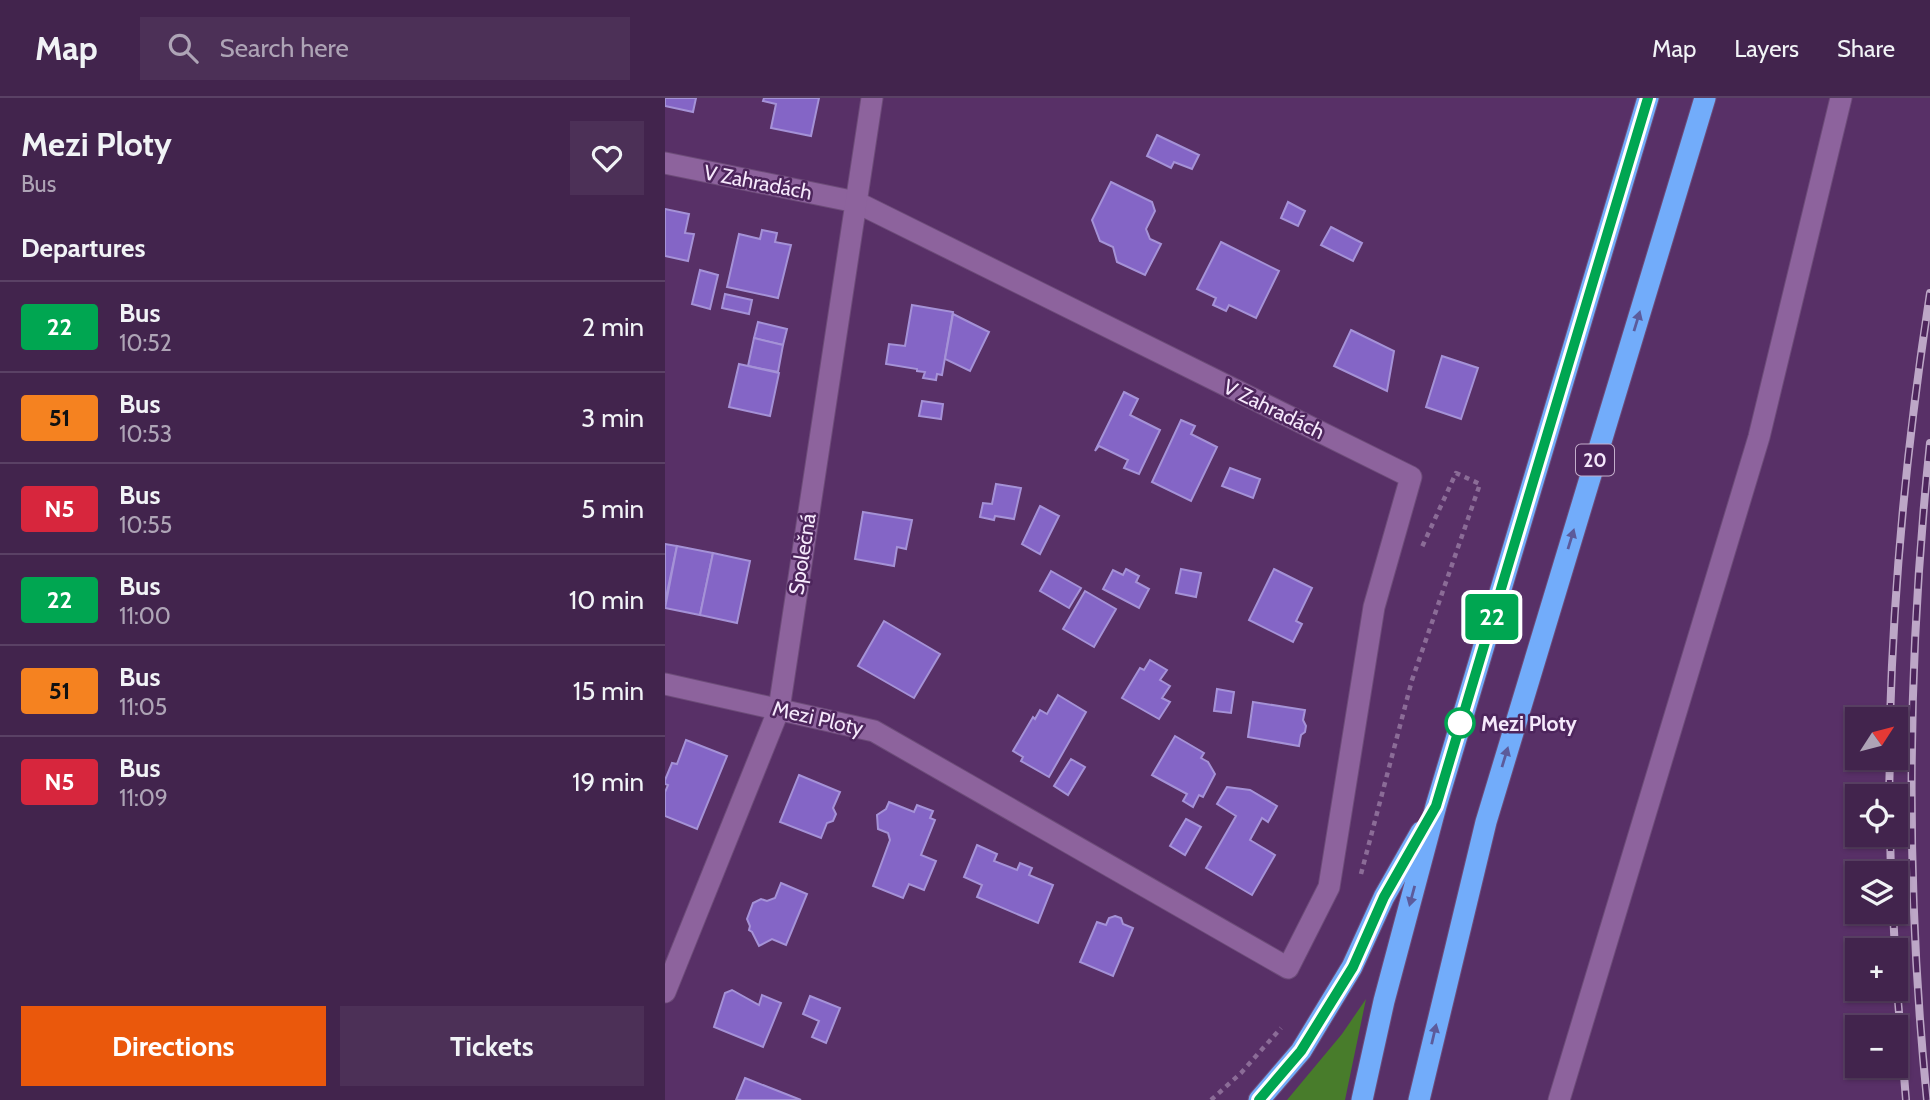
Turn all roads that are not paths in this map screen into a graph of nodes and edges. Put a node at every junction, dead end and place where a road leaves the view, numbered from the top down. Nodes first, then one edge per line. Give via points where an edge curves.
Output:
1 (872, 98) edge
2 (1649, 98) edge
3 (1705, 98) edge
4 (1841, 98) edge
5 (665, 163) edge
6 (856, 202) junction
7 (665, 684) edge
8 (779, 709) junction
9 (1436, 806) junction
10 (1288, 968) joint
11 (665, 992) edge
12 (1259, 1100) edge
13 (1362, 1100) edge
14 (1419, 1100) edge
15 (1559, 1100) edge

1 - 6 street, Společná
2 - 9 highway, 20
14 -> 3 highway, 20 via 1486,822
4 - 15 street via 1759,437
5 - 6 street, V Zahradách
6 - 8 street, Společná
6 - 10 street, V Zahradách via 1411,477 1374,607 1329,887
7 - 8 street, Mezi Ploty
8 - 10 street, Mezi Ploty via 874,731
8 - 11 street, Společná
9 - 12 highway via 1384,897 1353,967 1301,1051
9 -> 13 highway, 20

